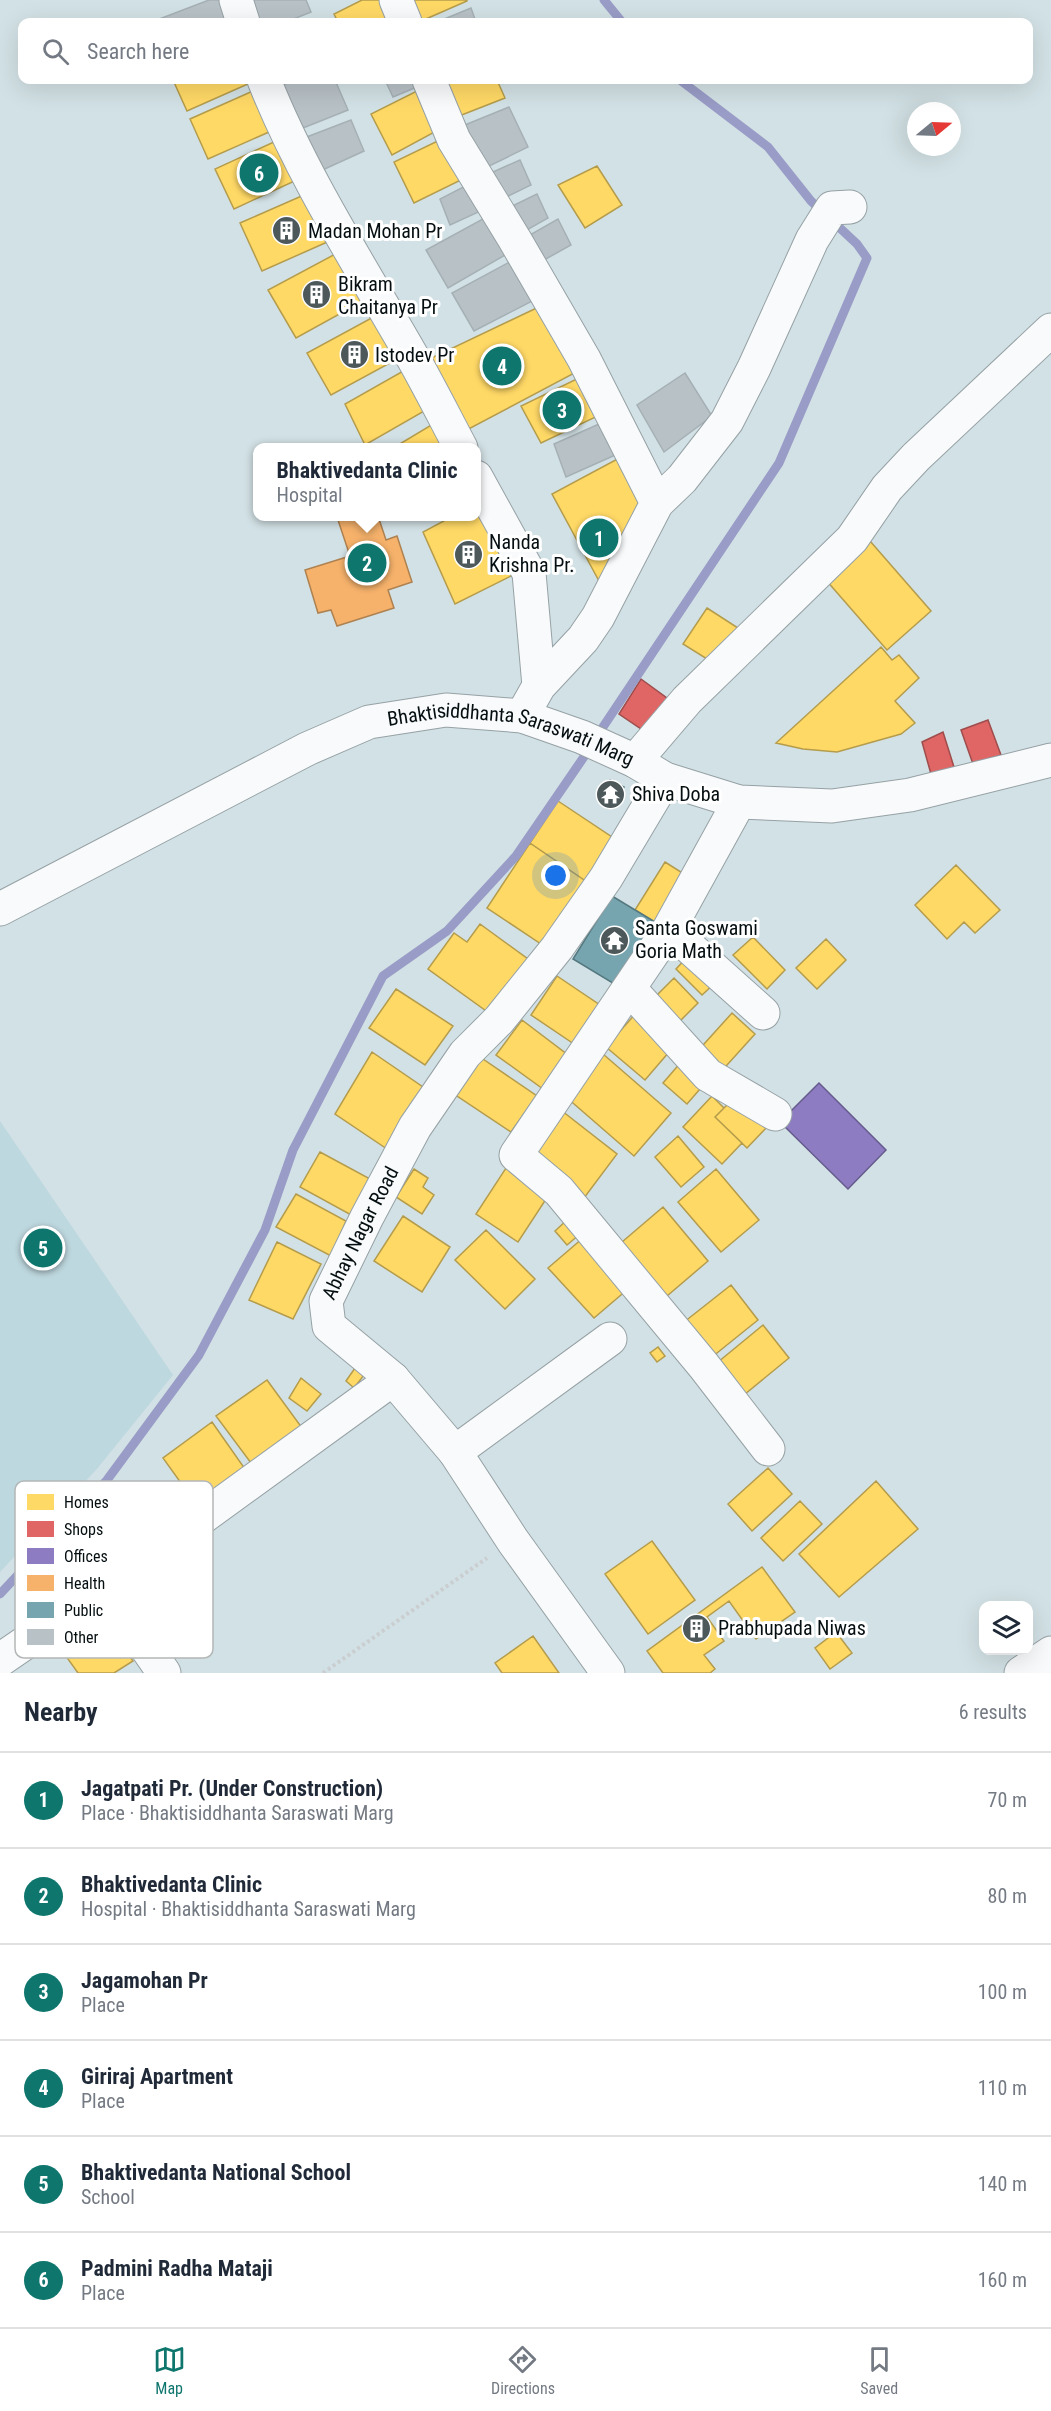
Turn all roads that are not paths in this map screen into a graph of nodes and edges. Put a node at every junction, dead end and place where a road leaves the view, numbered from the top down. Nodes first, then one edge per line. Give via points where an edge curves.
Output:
1 (236, 0) edge
2 (396, 0) edge
3 (242, 18) edge
4 (403, 18) edge
5 (266, 84) edge
6 (431, 84) edge
7 (841, 207) dead end
8 (1051, 330) edge
9 (459, 443) edge
10 (481, 484) edge
11 (657, 503) junction
12 (539, 686) junction
13 (522, 716) junction
14 (624, 756) junction
15 (1051, 760) edge
16 (665, 779) junction
17 (739, 802) junction
18 (0, 909) edge
19 (669, 928) junction
20 (629, 988) junction
21 (764, 1013) dead end
22 (775, 1114) dead end
23 (610, 1339) dead end
24 (393, 1379) junction
25 (768, 1449) dead end
26 (455, 1452) junction
27 (213, 1510) edge
28 (15, 1650) edge
29 (1051, 1653) edge
30 (154, 1658) edge
31 (0, 1660) edge
32 (164, 1673) edge
33 (608, 1673) edge
34 (1021, 1673) edge

1 - 3 street
2 - 4 street
5 - 9 street via 332,220
6 - 11 street via 454,140 584,359
7 - 11 street via 812,240 727,421 682,479
8 - 14 street via 916,457 887,488 852,539
10 - 12 street via 529,573
11 - 12 street via 598,617
12 - 13 street
13 - 14 street, Bhaktisiddhanta Saraswati Marg
13 - 18 street, Bhaktisiddhanta Saraswati Marg via 446,710 369,722 307,749
14 - 16 street, Bhaktisiddhanta Saraswati Marg
15 - 17 street, Bhaktisiddhanta Saraswati Marg via 910,795 832,806
16 - 17 street, Bhaktisiddhanta Saraswati Marg
16 - 24 street, Abhay Nagar Road via 606,878 557,948 499,1020 465,1054 415,1127 326,1301 329,1326
17 - 19 street
19 - 20 street
19 - 21 street
20 - 22 street via 708,1075
20 - 25 street via 516,1155 559,1191
23 - 26 street
24 - 26 street, Abhay Nagar Road
24 - 27 street
26 - 33 street, Abhay Nagar Road
28 - 31 street
29 - 34 street
30 - 32 street

